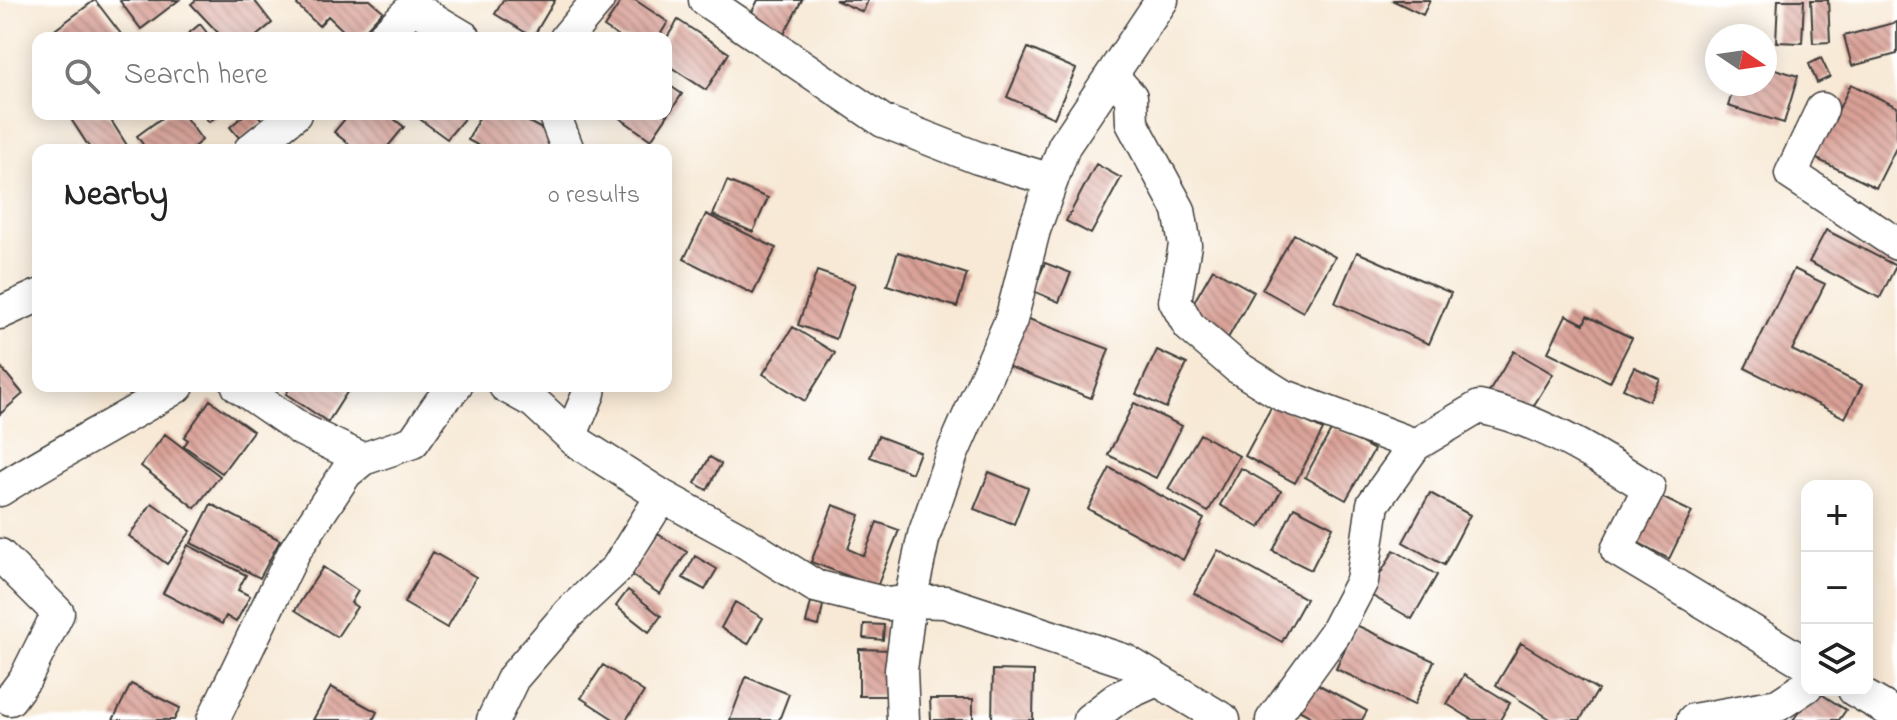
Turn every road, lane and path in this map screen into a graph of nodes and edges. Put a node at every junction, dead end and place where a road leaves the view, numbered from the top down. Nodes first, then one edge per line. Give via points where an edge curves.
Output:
1 (598, 0) edge
2 (705, 0) edge
3 (1162, 0) edge
4 (388, 32) edge
5 (455, 32) edge
6 (571, 32) edge
7 (1113, 77) junction
8 (1822, 109) dead end
9 (288, 120) edge
10 (556, 120) edge
11 (258, 144) edge
12 (566, 144) edge
13 (1052, 180) junction
14 (1897, 244) edge
15 (32, 299) edge
16 (0, 313) edge
17 (168, 392) edge
18 (247, 392) edge
19 (450, 392) edge
20 (518, 392) edge
21 (589, 392) edge
22 (577, 442) junction
23 (1415, 445) junction
24 (363, 459) junction
25 (0, 490) edge
26 (662, 496) junction
27 (0, 555) edge
28 (910, 601) junction
29 (1801, 660) edge
30 (1157, 680) junction
31 (1801, 690) edge
32 (1864, 696) edge
33 (10, 699) dead end
34 (1897, 715) edge
35 (213, 720) edge
36 (493, 720) edge
37 (903, 720) edge
38 (1089, 720) edge
39 (1224, 720) edge
40 (1272, 720) edge
41 (1693, 720) edge

1 - 6 street
2 - 13 street via 883,121
3 - 7 street
4 - 5 street via 413,7
7 - 13 street via 1064,146
7 - 23 street via 1131,97 1132,123 1179,210 1185,245 1175,301 1189,326 1237,367 1282,395
8 - 14 street via 1791,174
9 - 11 street
10 - 12 street
13 - 28 street via 1011,320 952,454 924,535
15 - 16 street
17 - 25 street
18 - 24 street via 302,430
19 - 24 street via 413,442
20 - 22 street
21 - 22 street via 573,430
22 - 26 street
23 - 29 street via 1479,407 1509,413 1581,445 1649,488 1617,550
23 - 40 street via 1373,504 1362,581 1335,633
24 - 35 street via 339,482 294,552
26 - 28 street via 815,586 888,604
26 - 36 street via 617,568 513,678
27 - 33 street via 58,613
28 - 30 street via 945,602 1126,661
28 - 37 street via 901,670
30 - 38 street via 1119,697
30 - 39 street
31 - 41 street via 1778,705
32 - 34 street

